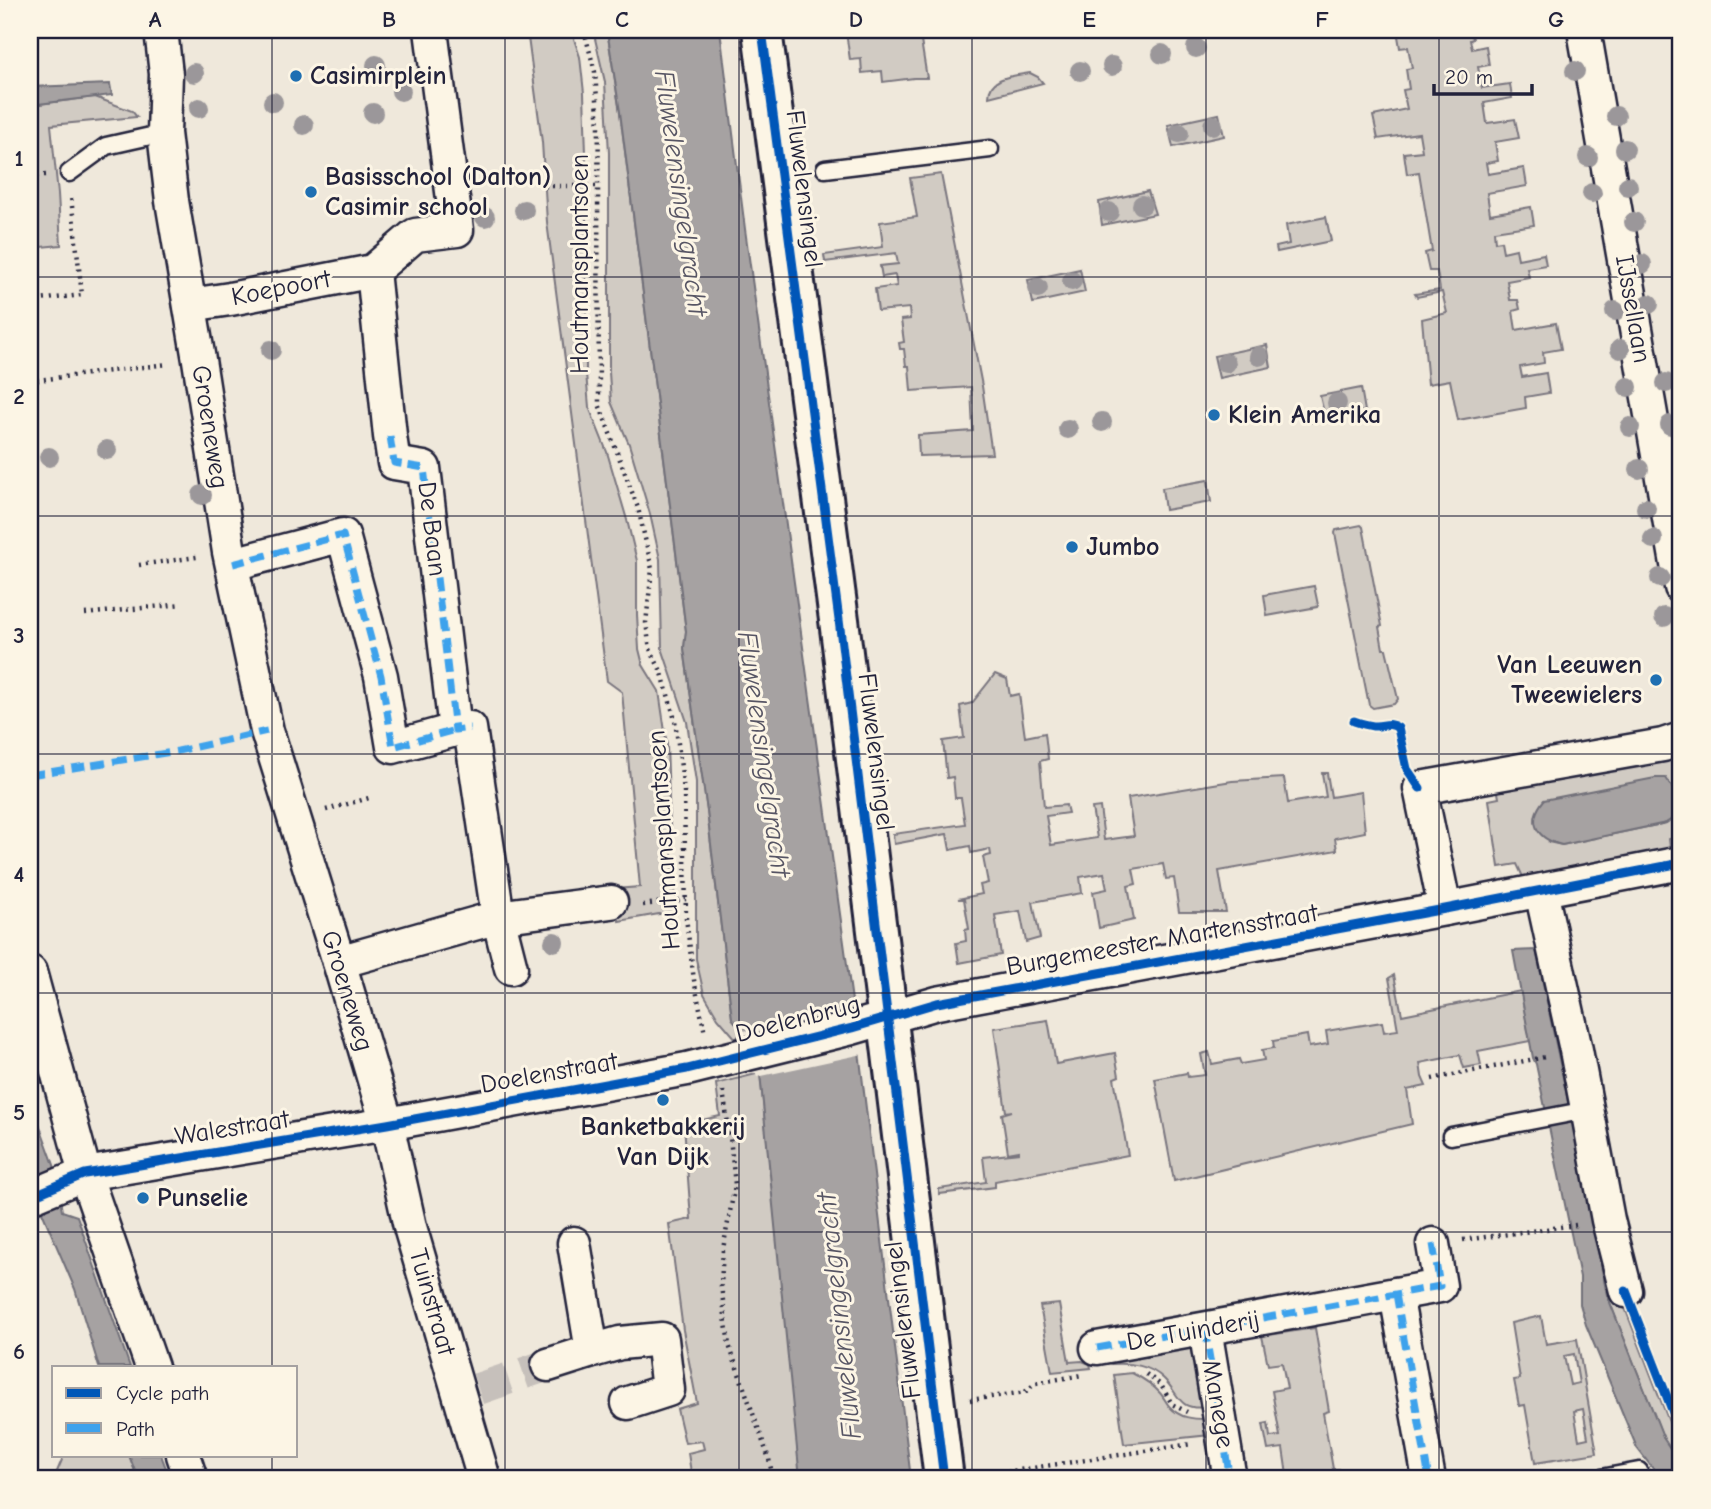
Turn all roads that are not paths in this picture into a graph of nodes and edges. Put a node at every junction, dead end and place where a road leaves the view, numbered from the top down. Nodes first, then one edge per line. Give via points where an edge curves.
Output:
1 (161, 30) edge
2 (431, 30) edge
3 (762, 30) edge
4 (1584, 30) edge
5 (164, 133) junction
6 (990, 149) dead end
7 (825, 169) dead end
8 (69, 173) road end
9 (373, 271) junction
10 (190, 305) junction
11 (231, 558) junction
12 (1681, 587) edge
13 (462, 729) junction
14 (1681, 739) edge
15 (1681, 863) edge
16 (1541, 891) junction
17 (611, 902) road end
18 (1445, 909) junction
19 (498, 917) junction
20 (339, 962) junction
21 (511, 968) dead end
22 (30, 972) edge
23 (874, 1022) junction
24 (725, 1059) joint
25 (1580, 1112) junction
26 (387, 1124) junction
27 (1451, 1136) dead end
28 (76, 1178) junction
29 (30, 1197) edge
30 (574, 1243) dead end
31 (1433, 1244) road end
32 (1626, 1292) dead end
33 (1396, 1294) junction
34 (1205, 1329) junction
35 (1097, 1348) road end
36 (592, 1351) junction
37 (548, 1365) tunnel mouth
38 (152, 1366) edge
39 (628, 1403) dead end
40 (183, 1456) edge
41 (1639, 1471) dead end
42 (955, 1478) edge
43 (191, 1479) edge
44 (484, 1479) edge
45 (1230, 1479) edge
46 (1429, 1479) edge
47 (1596, 1479) edge

1 - 5 street, Groeneweg via 166,74
2 - 9 street via 457,230 415,235
3 - 23 main road, Fluwelensingel via 877,926
4 - 12 street, IJssellaan
5 - 8 lane via 106,146
5 - 10 street, Groeneweg
6 - 7 lane
9 - 10 street, Koepoort
9 - 13 street, De Baan via 394,463 425,468
10 - 11 street, Groeneweg
11 - 13 street via 343,535 381,676 393,747
11 - 20 street, Groeneweg via 267,732
13 - 19 street, De Baan
14 - 18 street via 1663,745 1452,768 1420,788
15 - 16 street, Burgemeester Martensstraat
16 - 18 street, Burgemeester Martensstraat
16 - 25 street
17 - 19 street
18 - 23 street, Burgemeester Martensstraat via 937,1003
19 - 20 street
19 - 21 street, De Baan
20 - 26 street, Groeneweg
22 - 28 street
23 - 24 street, Doelenbrug
23 - 42 main road, Fluwelensingel via 934,1406
24 - 26 street, Doelenstraat
25 - 27 lane
25 - 32 street
26 - 28 street, Walestraat
26 - 44 street, Tuinstraat via 410,1227 468,1391
28 - 29 street, Walestraat
28 - 38 street
30 - 36 street
31 - 33 street, De Tuinderij via 1440,1286
33 - 34 street, De Tuinderij
33 - 46 street
34 - 35 street, De Tuinderij
34 - 45 street, Manege
36 - 37 street
36 - 39 street via 662,1339 667,1390
40 - 43 street
41 - 47 lane

